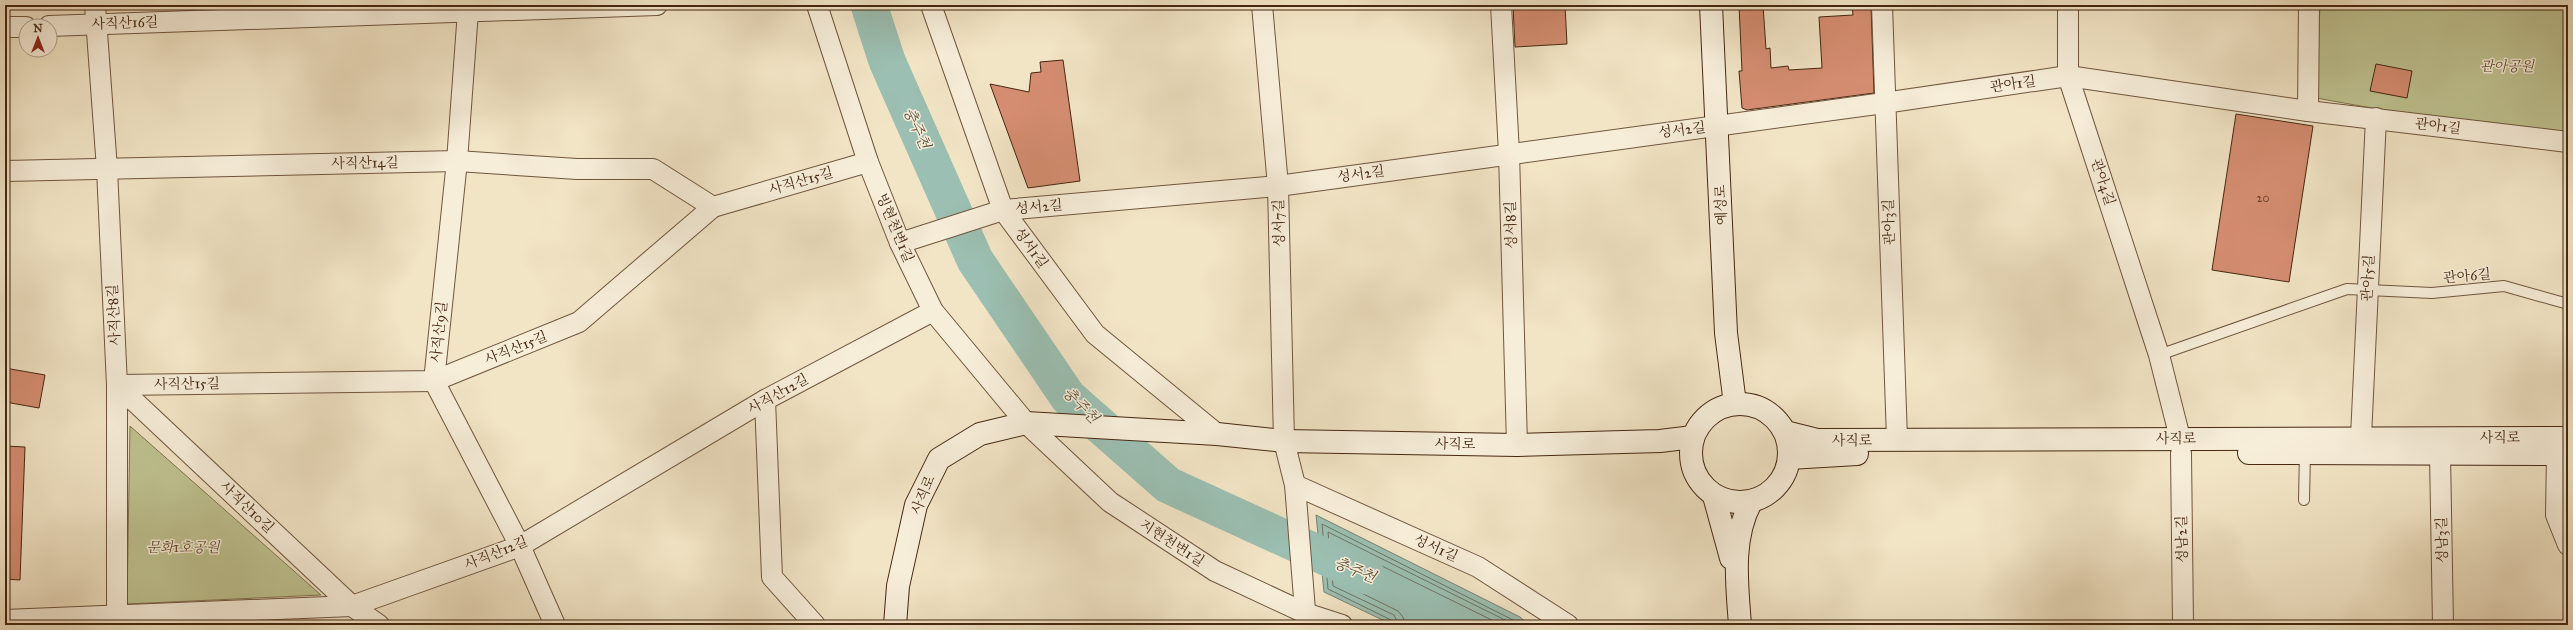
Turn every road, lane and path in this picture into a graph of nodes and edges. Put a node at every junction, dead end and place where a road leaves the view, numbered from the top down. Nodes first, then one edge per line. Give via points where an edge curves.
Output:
1 (657, 5) edge
2 (817, 5) edge
3 (931, 5) edge
4 (1262, 5) edge
5 (1502, 5) edge
6 (1711, 5) edge
7 (1882, 5) edge
8 (2068, 5) edge
9 (2309, 5) edge
10 (387, 10) edge
11 (468, 12) junction
12 (96, 15) edge
13 (58, 24) edge
14 (18, 27) edge
15 (5, 28) edge
16 (2068, 76) junction
17 (1884, 103) junction
18 (2308, 111) junction
19 (2376, 118) junction
20 (1718, 126) junction
21 (2568, 142) edge
22 (1509, 153) junction
23 (457, 161) junction
24 (868, 162) junction
25 (107, 169) junction
26 (5, 171) edge
27 (1278, 186) junction
28 (713, 207) junction
29 (1003, 210) junction
30 (900, 243) junction
31 (2367, 289) junction
32 (2568, 304) edge
33 (933, 311) junction
34 (2159, 355) junction
35 (434, 381) junction
36 (117, 385) junction
37 (765, 400) junction
38 (1734, 404) junction
39 (1026, 424) junction
40 (1785, 432) junction
41 (1217, 434) junction
42 (1693, 437) junction
43 (2361, 437) junction
44 (1897, 439) junction
45 (1284, 441) junction
46 (1517, 445) junction
47 (2181, 446) junction
48 (2305, 446) junction
49 (2564, 449) edge
50 (2440, 454) junction
51 (1789, 458) junction
52 (1295, 485) junction
53 (1714, 496) junction
54 (2304, 500) dead end
55 (1751, 502) junction
56 (2568, 545) edge
57 (520, 546) junction
58 (1736, 582) junction
59 (352, 606) junction
60 (1306, 619) edge
61 (5, 620) edge
62 (117, 620) edge
63 (379, 625) edge
64 (555, 625) edge
65 (815, 625) edge
66 (896, 625) edge
67 (1342, 625) edge
68 (1568, 625) edge
69 (1740, 625) edge
70 (2183, 625) edge
71 (2443, 625) edge

1 - 11 street, 사직산16길
2 - 24 street, 빙현천변1길
3 - 29 street, 성서1길
4 - 27 street, 성서7길
5 - 22 street, 성서8길
6 - 20 street, 예성로
7 - 17 street, 관아3길
8 - 16 street, 관아4길
9 - 18 street
10 - 11 street, 사직산16길
10 - 12 street, 사직산16길
11 - 23 street, 사직산9길
12 - 13 street, 사직산16길
12 - 25 street, 사직산8길
14 - 15 street
16 - 17 street, 관아1길
16 - 18 street, 관아1길
16 - 34 street, 관아4길
17 - 20 street, 관아1길
17 - 44 street, 관아3길
18 - 19 street, 관아1길
19 - 21 street, 관아1길
19 - 31 street, 관아5길
20 - 22 street, 성서2길
20 - 38 street, 예성로 via 1726,333
22 - 27 street, 성서2길
22 - 46 street, 성서8길
23 - 25 street, 사직산14길
23 - 28 street, 사직산14길 via 577,169 653,169
23 - 35 street, 사직산9길
24 - 28 street, 사직산15길
24 - 30 street, 빙현천변1길
25 - 26 street, 사직산14길
25 - 36 street, 사직산8길
27 - 29 street, 성서2길
27 - 45 street, 성서7길
28 - 35 street, 사직산15길 via 579,322
29 - 30 street, 성서2길
29 - 41 street, 성서1길 via 1095,334
30 - 33 street, 빙현천변1길
31 - 32 lane, 관아6길 via 2432,293 2504,286
31 - 34 lane via 2348,289
31 - 43 street, 관아5길
33 - 37 street, 사직산12길
33 - 39 street, 빙현천변1길
34 - 47 street, 관아4길
35 - 36 street, 사직산15길
35 - 57 street, 사직산9길
36 - 59 street, 사직산10길
36 - 62 street, 사직산8길
37 - 57 street, 사직산12길
37 - 65 street via 772,576
38 - 40 street via 1750,405 1764,410 1776,419
38 - 42 street via 1709,415 1699,424
39 - 41 street, 사직로
39 - 60 street, 지현천변1길 via 1110,502 1215,571
39 - 66 street, 사직로 via 980,434 939,459 916,505 898,586
40 - 44 street, 사직로 via 1817,440
40 - 51 street
41 - 45 street, 사직로
42 - 46 street, 사직로 via 1660,441
42 - 53 street via 1690,450 1696,477
43 - 48 street, 사직로
43 - 49 street, 사직로
44 - 47 street, 사직로
45 - 46 street, 사직로
45 - 52 street, 성서7길
47 - 48 street, 사직로
47 - 51 street, 사직로
47 - 70 street, 성남2길
48 - 50 street, 사직로
48 - 54 lane
49 - 50 street, 사직로
49 - 56 street via 2556,515
50 - 71 street, 성남3길
51 - 55 street via 1784,476 1773,491
52 - 60 street, 성서7길
52 - 68 street, 성서1길 via 1478,567
53 - 55 street via 1738,503
53 - 58 street via 1723,522
55 - 58 street via 1740,525
57 - 59 street, 사직산12길
57 - 64 street, 사직산9길
58 - 69 street
59 - 62 street, 사직산12길
59 - 63 street, 사직산10길
60 - 67 street, 지현천변1길
61 - 62 street, 사직산12길

